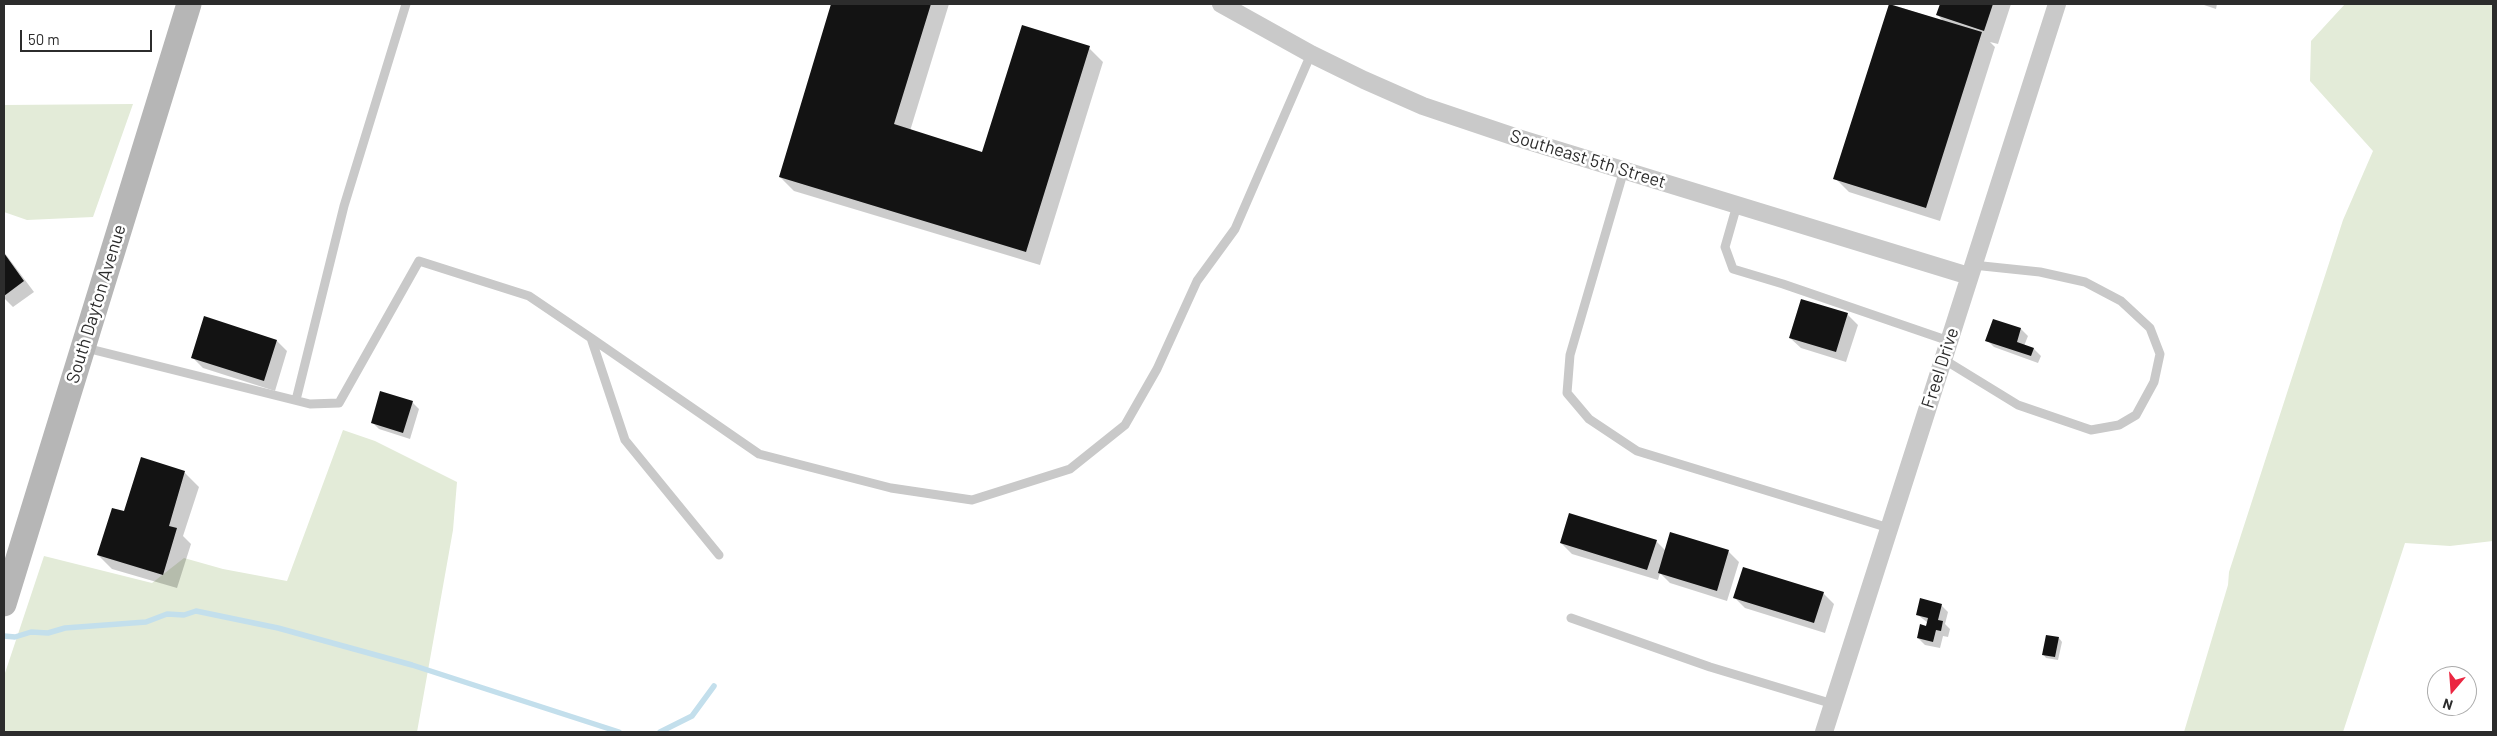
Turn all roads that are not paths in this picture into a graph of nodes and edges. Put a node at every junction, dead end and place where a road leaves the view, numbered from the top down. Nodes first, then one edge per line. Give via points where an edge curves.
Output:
1 (190, 4) edge
2 (406, 4) edge
3 (1221, 4) edge
4 (2056, 4) edge
5 (1311, 54) junction
6 (1624, 170) junction
7 (1738, 205) junction
8 (1971, 271) junction
9 (591, 338) junction
10 (1949, 341) junction
11 (83, 347) junction
12 (1943, 359) junction
13 (296, 400) junction
14 (1889, 528) junction
15 (719, 555) dead end
16 (4, 604) edge
17 (1571, 618) dead end
18 (1833, 704) junction
19 (1824, 732) edge

1 - 11 main road, South Dayton Avenue
2 - 13 lane via 344,206
3 - 5 street, Southeast 5th Street
4 - 8 street, Freel Drive
5 - 6 street, Southeast 5th Street via 1423,106
5 - 9 lane via 1235,229 1197,282 1157,369 1124,425 1070,469 972,500 891,488 760,454
6 - 7 street, Southeast 5th Street
6 - 14 lane via 1570,355 1567,393 1589,419 1637,451
7 - 8 street, Southeast 5th Street
7 - 10 lane via 1725,247 1733,269
8 - 10 street, Freel Drive
8 - 12 lane via 2040,272 2085,282 2121,301 2150,328 2160,354 2154,382 2136,415 2120,425 2090,430 2018,405
9 - 13 lane via 529,296 419,261 339,404 310,404
9 - 15 lane via 625,440
10 - 12 street, Freel Drive
11 - 13 lane
11 - 16 main road, South Dayton Avenue
12 - 14 street, Freel Drive
14 - 18 street, Freel Drive
17 - 18 lane
18 - 19 street, Freel Drive

